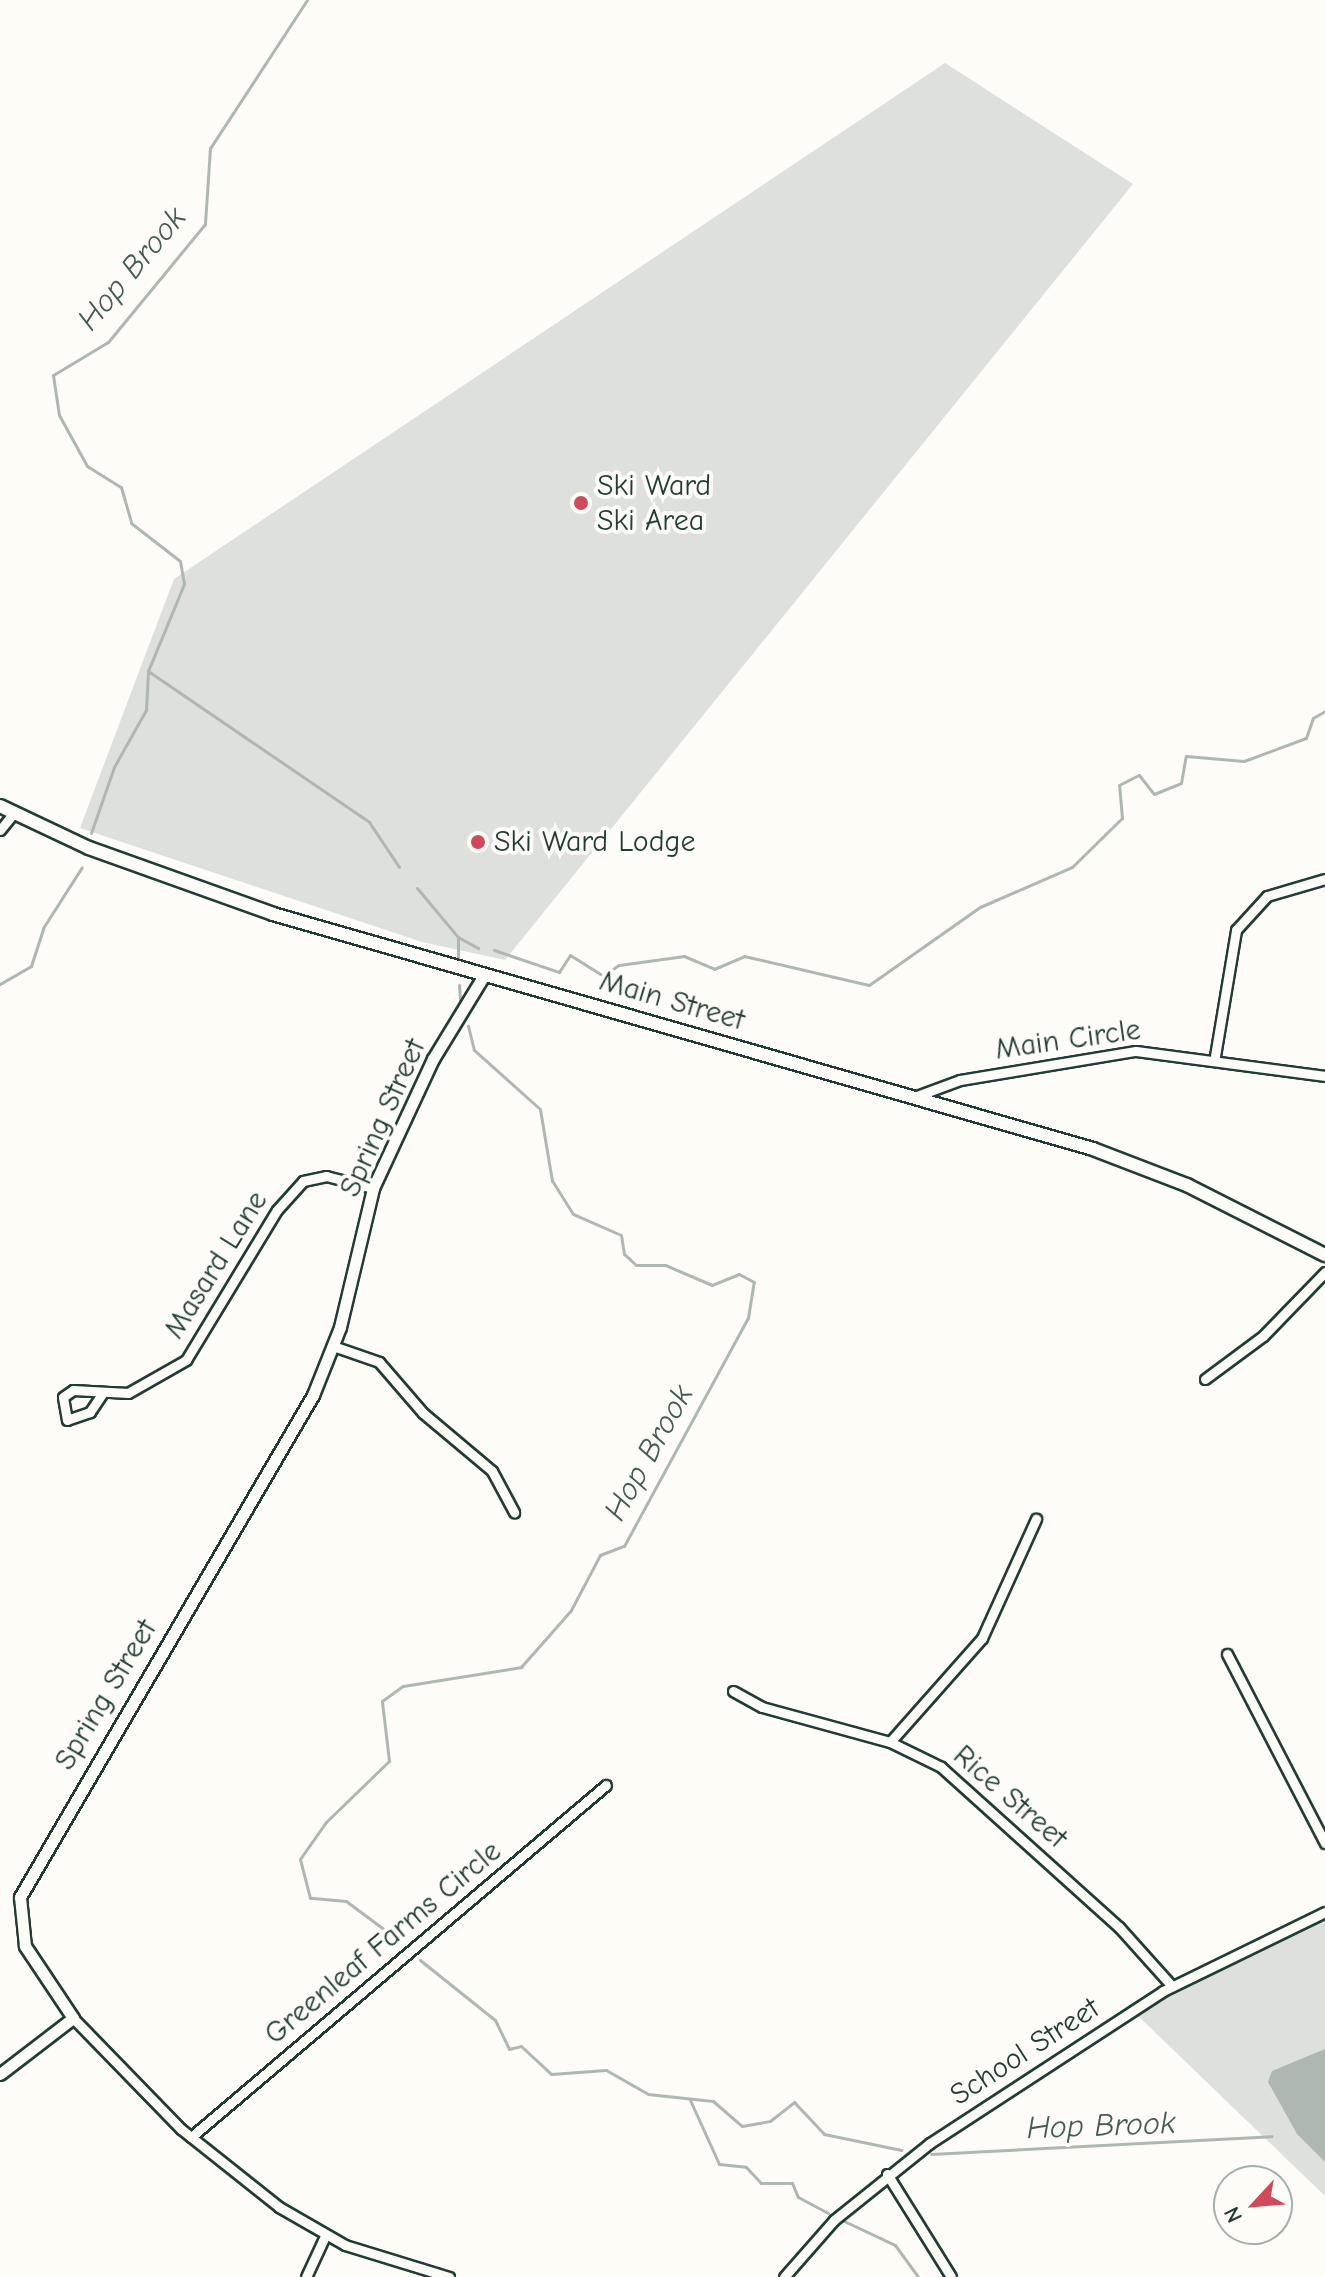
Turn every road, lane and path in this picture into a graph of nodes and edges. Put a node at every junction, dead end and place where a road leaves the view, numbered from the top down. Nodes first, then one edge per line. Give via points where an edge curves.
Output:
1 (0, 806) edge
2 (14, 813) junction
3 (0, 830) edge
4 (1325, 879) edge
5 (484, 975) junction
6 (1215, 1056) junction
7 (1325, 1076) edge
8 (914, 1097) junction
9 (373, 1188) junction
10 (1325, 1255) edge
11 (1325, 1272) edge
12 (333, 1346) junction
13 (1205, 1379) dead end
14 (102, 1394) dead end
15 (514, 1512) dead end
16 (1036, 1519) dead end
17 (1227, 1654) dead end
18 (733, 1691) dead end
19 (890, 1742) junction
20 (606, 1785) dead end
21 (1325, 1843) edge
22 (1325, 1912) edge
23 (1172, 1986) junction
24 (73, 2018) junction
25 (0, 2074) edge
26 (191, 2137) junction
27 (887, 2174) junction
28 (325, 2236) junction
29 (306, 2277) edge
30 (449, 2277) edge
31 (784, 2277) edge
32 (951, 2277) edge

1 - 2 main road, Main Street
2 - 3 street
2 - 5 main road, Main Street via 212,894
4 - 6 street via 1267,896 1236,930
5 - 8 main road, Main Street
5 - 9 street, Spring Street via 433,1059
6 - 7 street, Main Circle
6 - 8 street, Main Circle via 1136,1051 960,1080
8 - 10 main road, Main Street via 1093,1149 1187,1185
9 - 12 street, Spring Street
9 - 14 street, Masard Lane via 326,1176 303,1181 277,1210 190,1355 154,1383
11 - 13 street via 1263,1336
12 - 15 street via 379,1362 423,1413 492,1471
12 - 24 street, Spring Street via 313,1395 20,1897 25,1946
16 - 19 street via 982,1638
17 - 21 street
18 - 19 street, Rice Street via 762,1707
19 - 23 street, Rice Street via 954,1777 1119,1927
20 - 26 street, Greenleaf Farms Circle
22 - 23 street, School Street
23 - 27 street, School Street
24 - 25 street
24 - 26 street, Spring Street
26 - 28 street, Spring Street
27 - 31 street, School Street
27 - 32 street
28 - 29 street
28 - 30 street, Spring Street

